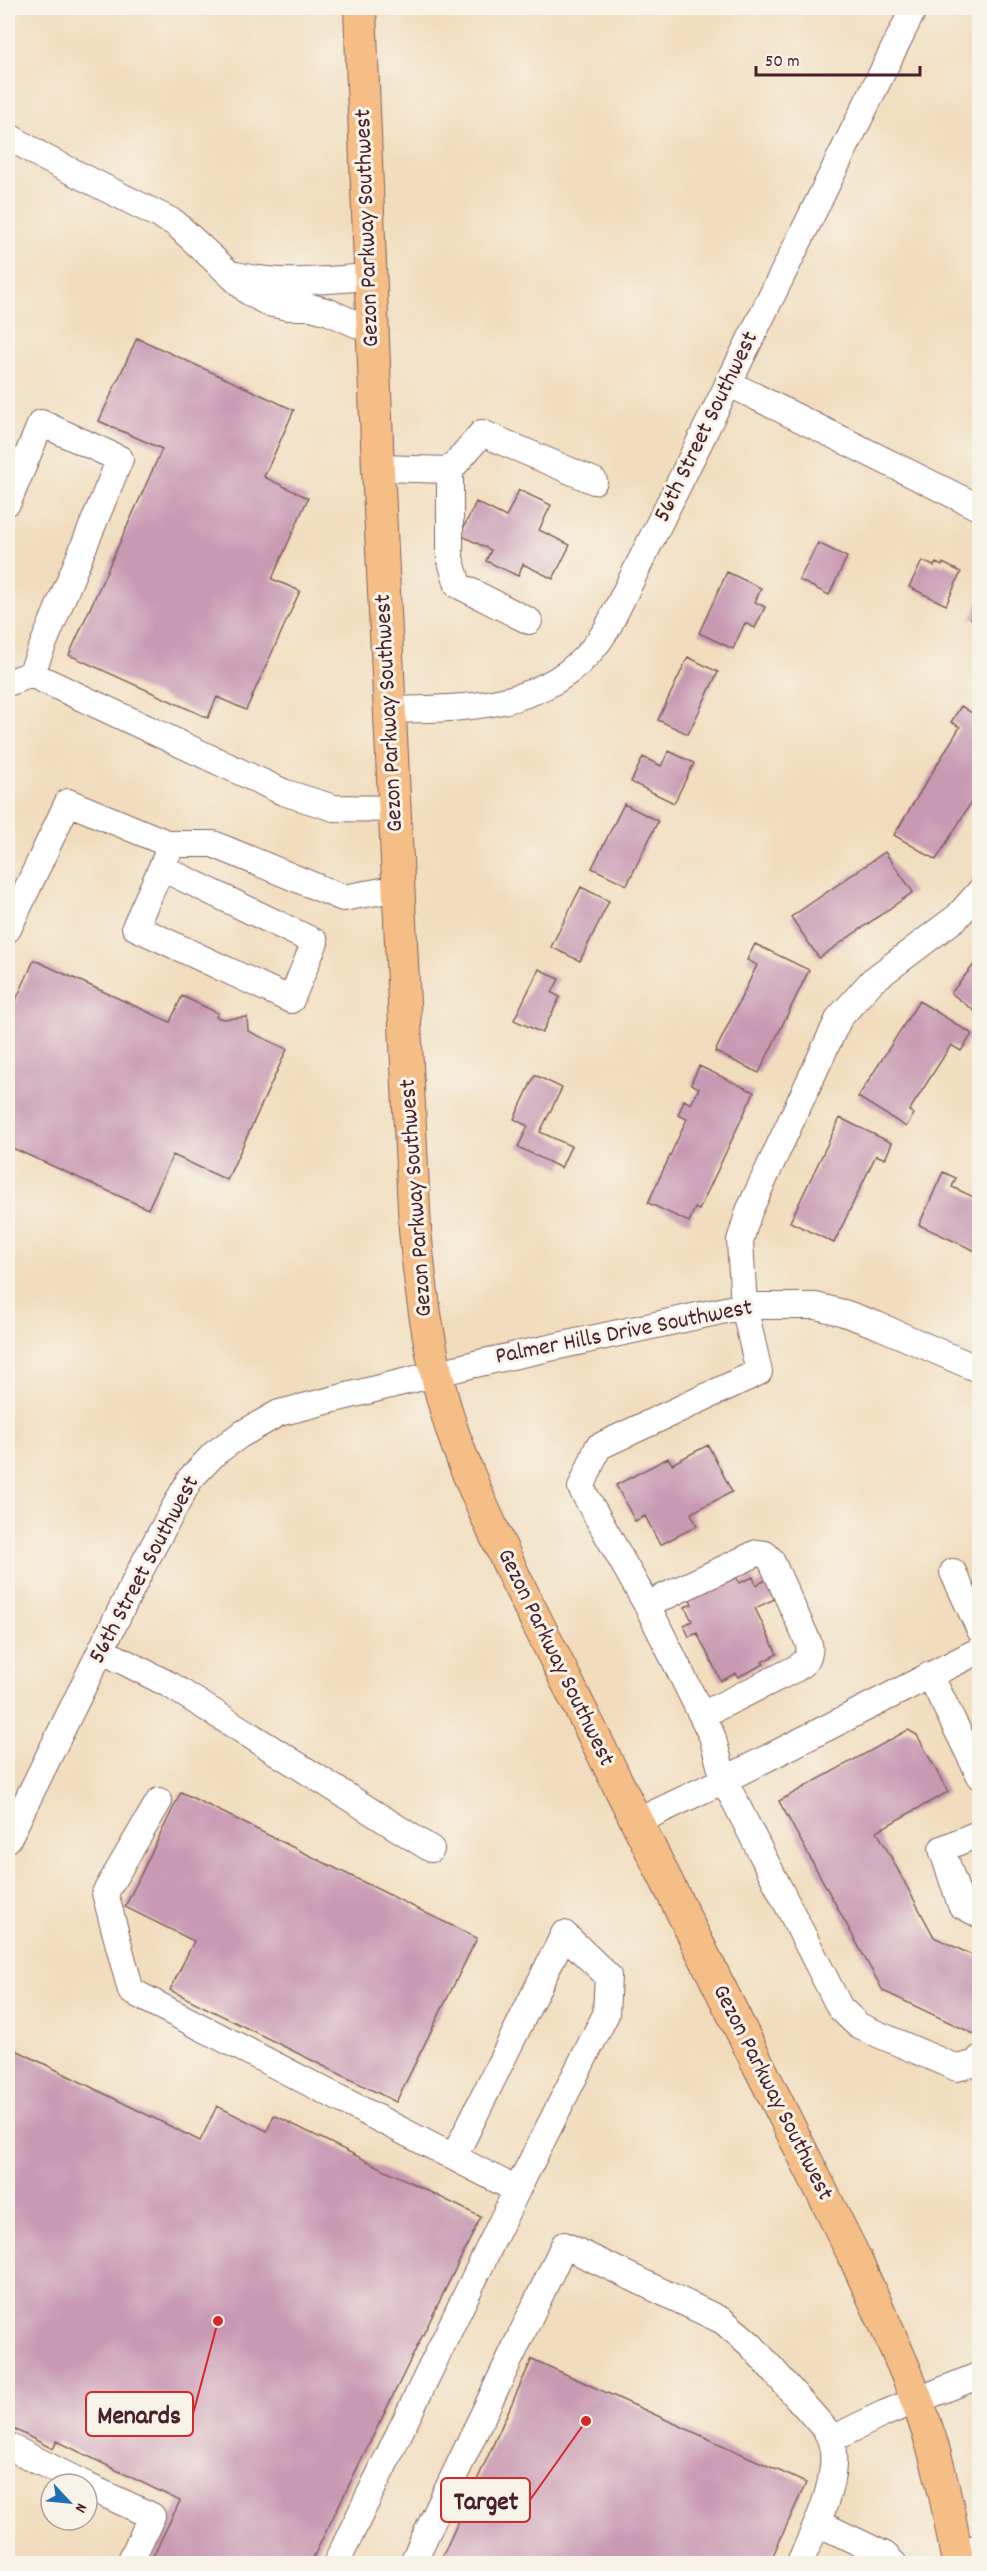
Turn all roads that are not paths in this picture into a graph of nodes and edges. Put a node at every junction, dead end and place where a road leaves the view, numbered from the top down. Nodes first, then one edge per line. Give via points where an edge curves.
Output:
1 (360, 8) edge
2 (914, 8) edge
3 (8, 136) edge
4 (232, 275) junction
5 (370, 277) junction
6 (372, 331) junction
7 (728, 383) junction
8 (378, 468) junction
9 (450, 470) junction
10 (594, 481) dead end
11 (8, 502) edge
12 (980, 508) edge
13 (529, 621) dead end
14 (19, 678) edge
15 (391, 710) junction
16 (395, 809) junction
17 (172, 844) junction
18 (162, 868) junction
19 (399, 888) junction
20 (980, 891) edge
21 (8, 929) edge
22 (744, 1306) junction
23 (980, 1370) edge
24 (437, 1375) junction
25 (953, 1572) dead end
26 (647, 1605) junction
27 (980, 1630) edge
28 (101, 1650) junction
29 (980, 1650) edge
30 (930, 1675) junction
31 (702, 1715) junction
32 (980, 1776) edge
33 (724, 1780) junction
34 (159, 1801) dead end
35 (636, 1822) junction
36 (980, 1833) edge
37 (8, 1839) edge
38 (431, 1849) dead end
39 (980, 1915) edge
40 (980, 2058) edge
41 (454, 2157) junction
42 (517, 2190) junction
43 (980, 2375) edge
44 (915, 2401) junction
45 (832, 2439) junction
46 (8, 2446) edge
47 (59, 2472) edge
48 (99, 2492) edge
49 (818, 2523) junction
50 (964, 2554) edge
51 (129, 2564) edge
52 (336, 2564) edge
53 (412, 2564) edge
54 (799, 2564) edge
55 (894, 2564) edge

1 - 5 main road, Gezon Parkway Southwest
2 - 7 street, 56th Street Southwest
3 - 4 street via 175,222
4 - 5 street via 264,282
4 - 6 street via 268,303 311,307
5 - 6 main road, Gezon Parkway Southwest
6 - 8 main road, Gezon Parkway Southwest
7 - 12 street
7 - 15 street, 56th Street Southwest via 606,629 578,666 549,685 518,698 460,708
8 - 9 street
8 - 15 main road, Gezon Parkway Southwest
9 - 10 street via 482,433
9 - 13 street via 450,558 458,585
11 - 14 street via 41,423 120,459
14 - 16 street via 283,792 334,808
15 - 16 main road, Gezon Parkway Southwest
16 - 19 main road, Gezon Parkway Southwest
17 - 18 street
17 - 19 street via 213,844 343,898
17 - 21 street via 68,802
18 - 18 street via 135,927 291,1000 315,942
19 - 24 main road, Gezon Parkway Southwest via 415,1230 420,1284
20 - 22 street via 957,917 859,993 833,1028 744,1227 740,1241
22 - 23 street, Palmer Hills Drive Southwest via 816,1306 844,1313
22 - 24 street, Palmer Hills Drive Southwest
22 - 26 street via 759,1372 598,1447 581,1488
24 - 28 street, 56th Street Southwest via 279,1413 215,1453 190,1479
24 - 35 main road, Gezon Parkway Southwest via 452,1430 483,1508
25 - 27 street
26 - 31 street
26 - 31 street via 757,1553 771,1560 809,1653 797,1668
28 - 37 street, 56th Street Southwest
28 - 38 street via 170,1685
29 - 30 street
30 - 32 street
30 - 33 street
31 - 33 street
33 - 35 street
33 - 40 street via 840,2008 859,2026 957,2067 977,2063
34 - 41 street via 105,1893 131,1991
35 - 44 main road, Gezon Parkway Southwest via 854,2256
36 - 39 street via 942,1849 961,1905
41 - 42 street
41 - 42 street via 564,1934 608,1976 606,2014
42 - 52 street
43 - 44 street
44 - 45 street
44 - 50 main road, Gezon Parkway Southwest
45 - 49 street via 831,2474
45 - 53 street via 751,2345 723,2321 564,2245
46 - 47 street
48 - 51 street via 152,2517
49 - 54 street
49 - 55 street via 885,2555

